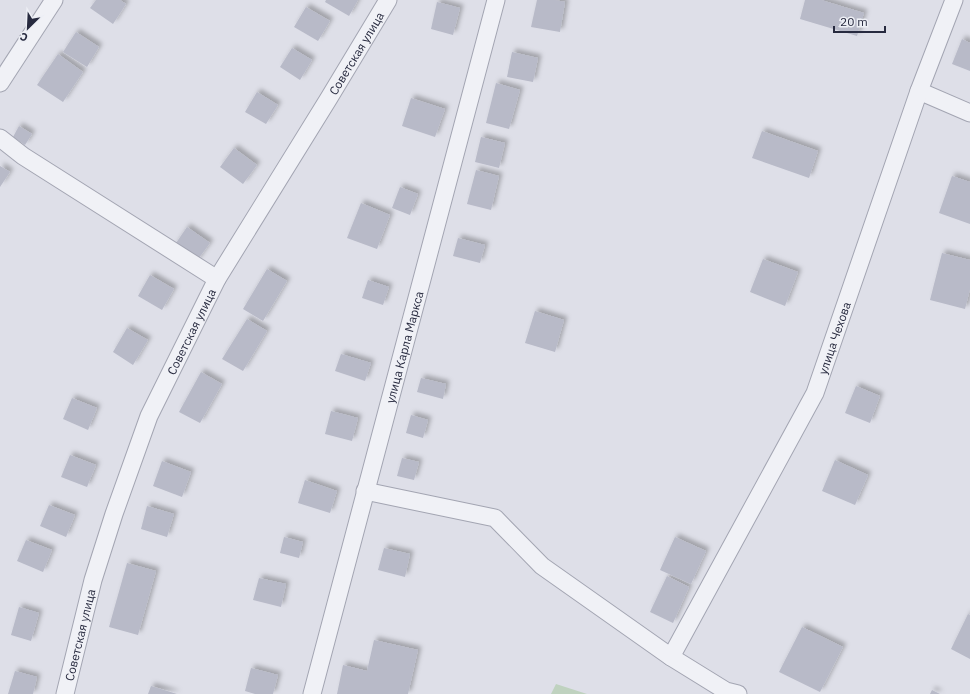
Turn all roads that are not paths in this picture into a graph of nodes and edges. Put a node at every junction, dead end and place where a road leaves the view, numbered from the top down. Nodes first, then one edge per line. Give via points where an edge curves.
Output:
1 (54, 0) edge
2 (388, 0) edge
3 (496, 0) edge
4 (954, 0) edge
5 (0, 83) edge
6 (919, 91) junction
7 (970, 113) edge
8 (0, 138) edge
9 (217, 279) junction
10 (365, 491) junction
11 (671, 657) junction
12 (65, 694) edge
13 (312, 694) edge
14 (738, 694) edge

1 - 5 street
2 - 9 street, Советская улица
3 - 10 street, улица Карла Маркса
4 - 6 street, улица Чехова
6 - 7 street
6 - 11 street, улица Чехова via 815,393
8 - 9 street via 23,156
9 - 12 street, Советская улица via 149,416 93,580
10 - 11 street via 494,518 542,566
10 - 13 street, улица Карла Маркса
11 - 14 street via 726,692

